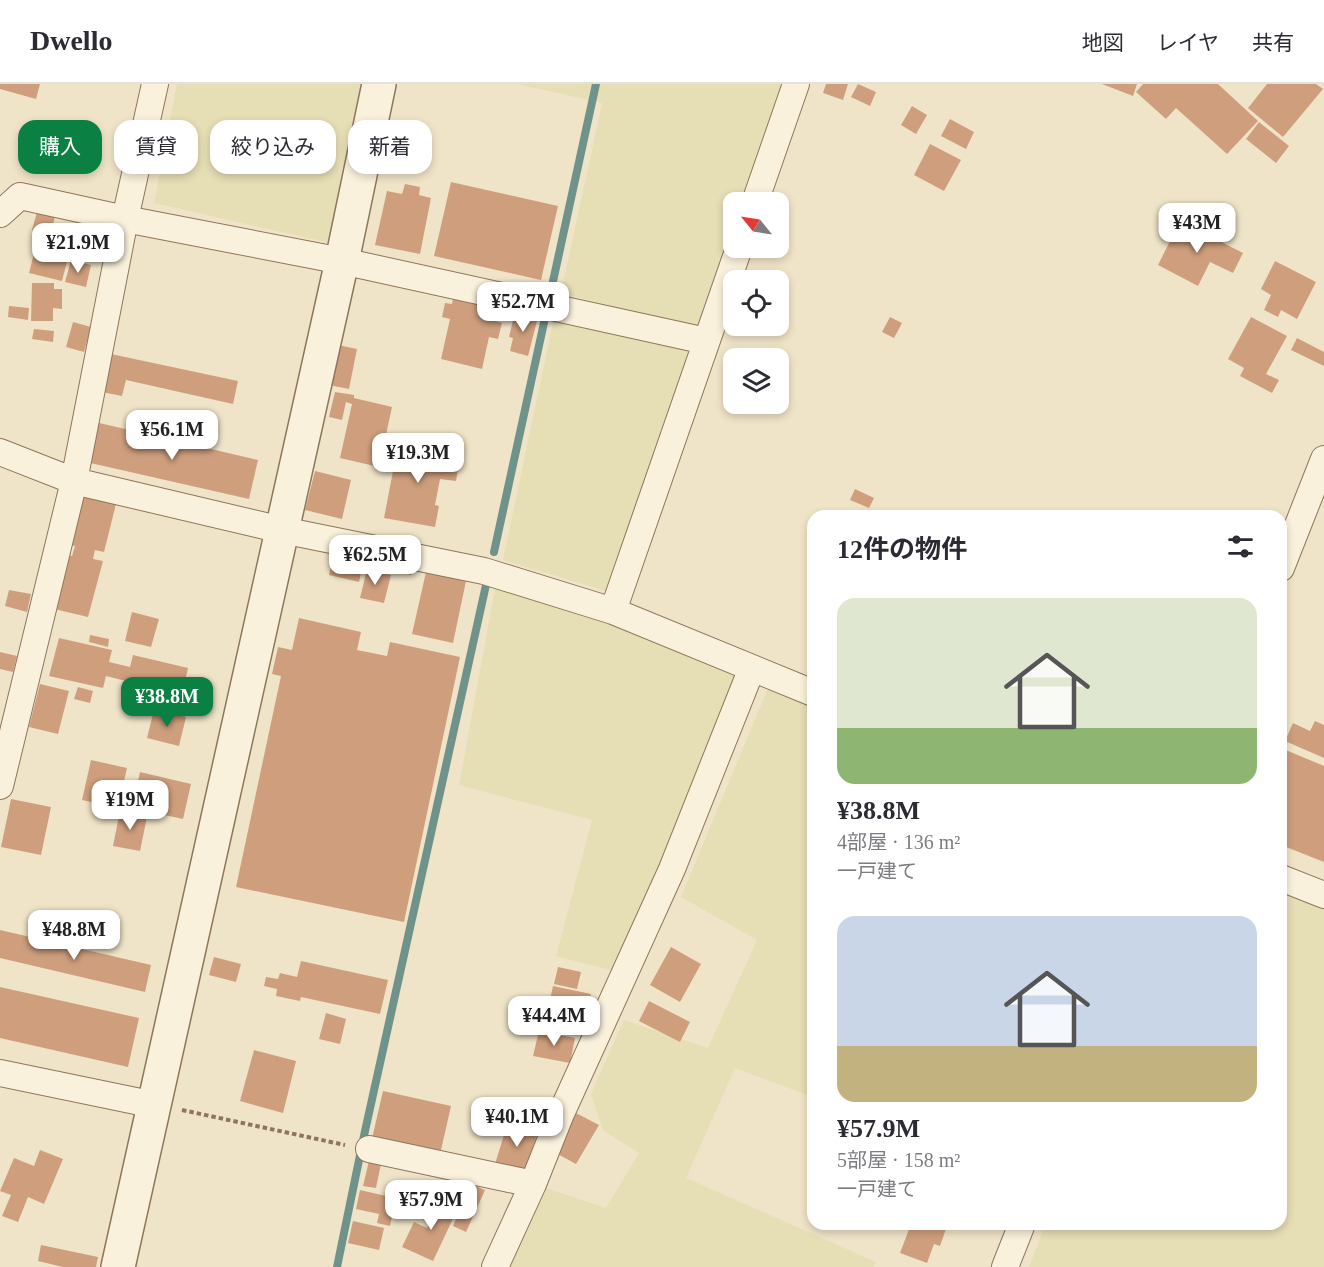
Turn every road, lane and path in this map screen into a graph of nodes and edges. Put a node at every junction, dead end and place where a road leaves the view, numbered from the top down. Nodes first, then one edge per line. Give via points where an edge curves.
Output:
1 (155, 84) edge
2 (379, 84) edge
3 (796, 84) edge
4 (758, 192) edge
5 (0, 214) edge
6 (125, 219) junction
7 (735, 258) edge
8 (342, 261) junction
9 (706, 341) junction
10 (0, 452) edge
11 (1324, 459) edge
12 (74, 481) junction
13 (282, 530) junction
14 (1287, 553) edge
15 (613, 611) junction
16 (752, 668) junction
17 (807, 691) edge
18 (0, 786) edge
19 (1287, 880) edge
20 (1324, 895) edge
21 (0, 1073) edge
22 (155, 1105) junction
23 (360, 1148) joint
24 (533, 1184) junction
25 (1020, 1230) edge
26 (118, 1267) edge
27 (495, 1267) edge
28 (1005, 1267) edge

1 - 6 street
2 - 8 street
3 - 4 street
5 - 6 street via 20,196
6 - 8 street
6 - 12 street
7 - 9 street
8 - 9 street
8 - 13 street
9 - 15 street
10 - 12 street
11 - 14 street
12 - 13 street
12 - 18 street
13 - 15 street via 484,571
13 - 22 street
15 - 16 street
16 - 17 street
16 - 24 street via 672,868
19 - 20 street
21 - 22 street
22 - 23 path
22 - 26 street
23 - 24 street
24 - 27 street
25 - 28 street

